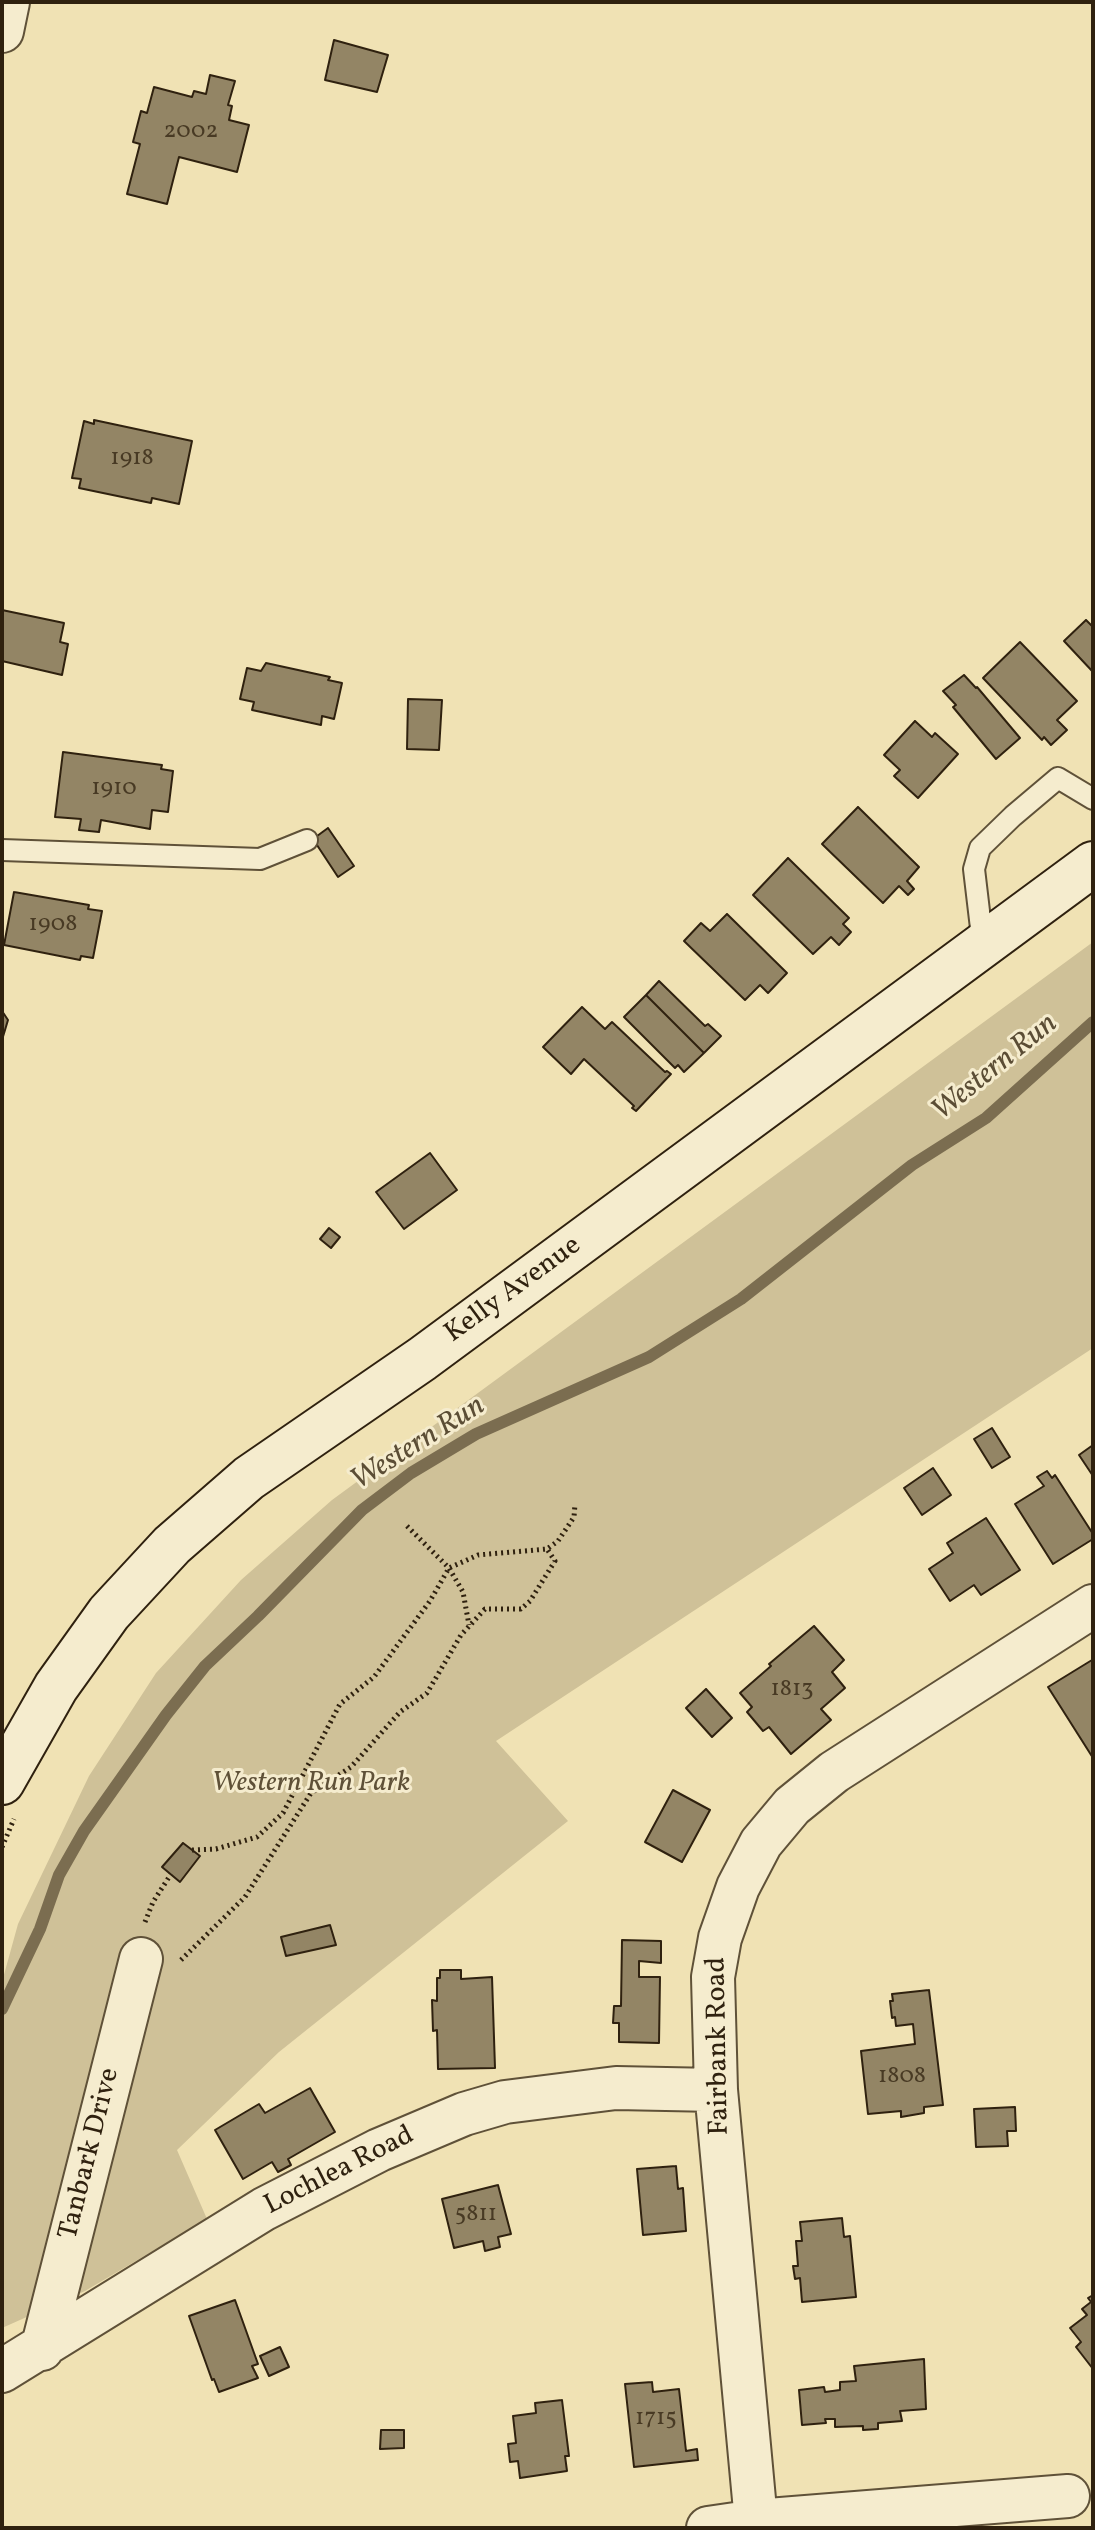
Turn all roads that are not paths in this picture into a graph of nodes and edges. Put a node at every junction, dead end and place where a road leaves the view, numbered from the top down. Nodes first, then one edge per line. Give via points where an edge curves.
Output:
1 (8, 2) edge
2 (2, 31) edge
3 (1093, 799) edge
4 (307, 840) dead end
5 (2, 850) edge
6 (1093, 864) edge
7 (983, 945) junction
8 (1093, 1606) edge
9 (2, 1782) edge
10 (141, 1959) road end
11 (716, 2090) junction
12 (19, 2362) edge
13 (1068, 2496) dead end
14 (756, 2521) junction
15 (708, 2528) edge

1 - 2 street
3 - 7 lane via 1058,778 980,848 974,869
4 - 5 lane via 260,859
6 - 7 main road, Kelly Avenue
7 - 9 main road, Kelly Avenue via 422,1359 249,1478 172,1545 109,1613 56,1687
8 - 11 street, Fairbank Road via 834,1772 792,1806 761,1843 720,1938 713,1977
10 - 12 street, Tanbark Drive
11 - 12 street, Lochlea Road via 616,2088 505,2102 464,2114 264,2209
11 - 14 street, Fairbank Road
13 - 14 street
14 - 15 street

